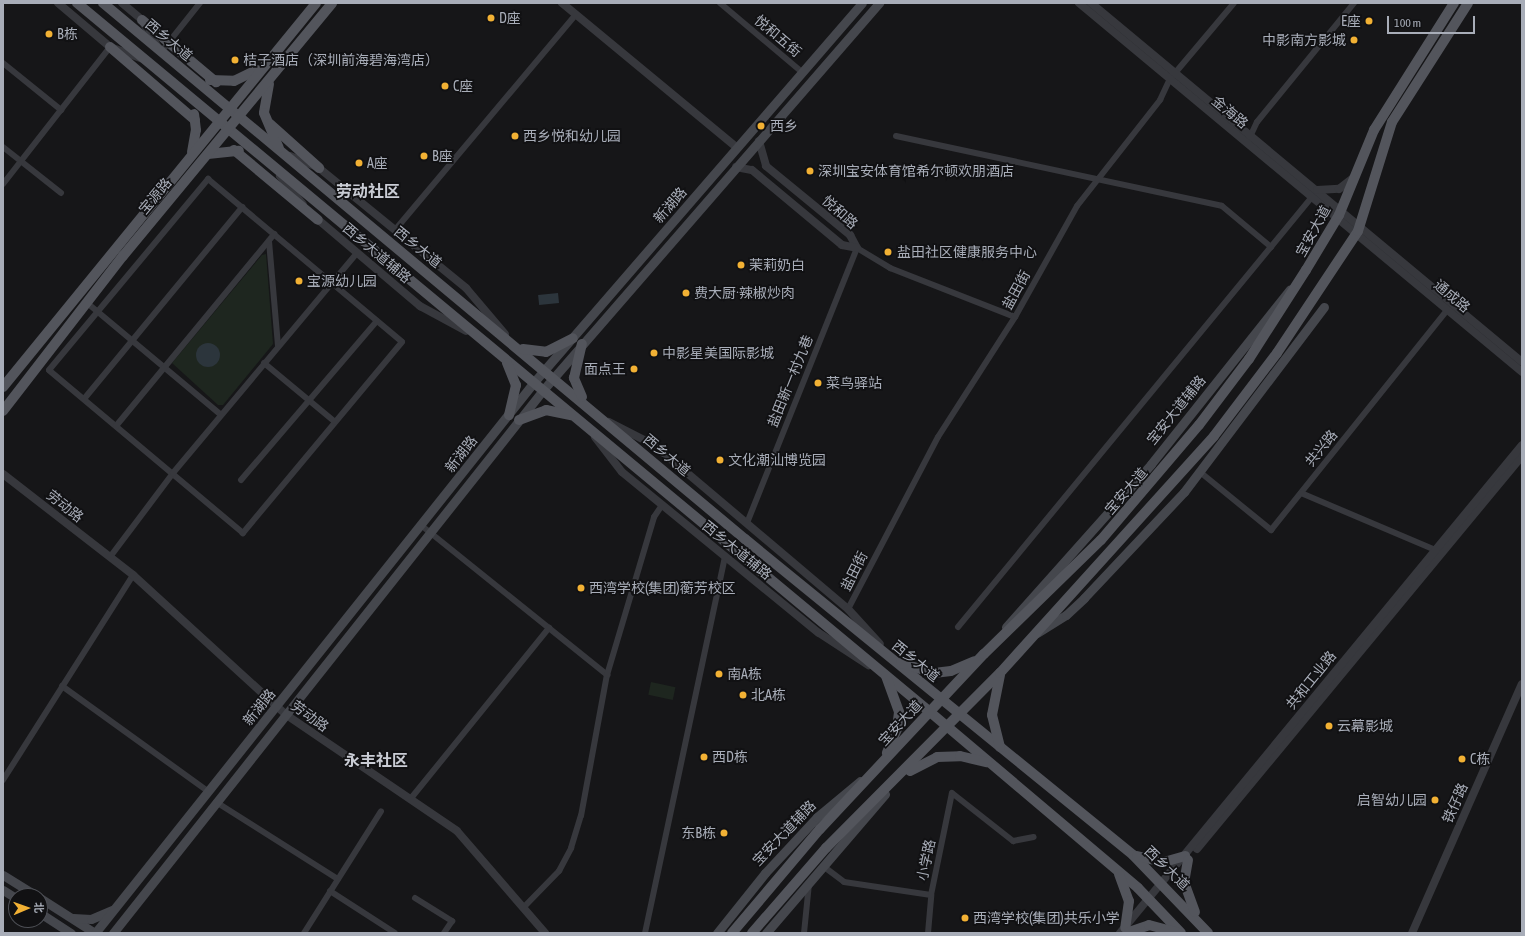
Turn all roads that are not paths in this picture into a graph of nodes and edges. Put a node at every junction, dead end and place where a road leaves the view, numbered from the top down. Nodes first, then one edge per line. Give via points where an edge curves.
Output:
1 (58, 3) edge
2 (77, 3) edge
3 (103, 3) edge
4 (122, 3) edge
5 (200, 3) edge
6 (316, 3) edge
7 (332, 3) edge
8 (562, 3) edge
9 (720, 3) edge
10 (862, 3) edge
11 (879, 3) edge
12 (1079, 3) edge
13 (1234, 3) edge
14 (1354, 3) edge
15 (1454, 3) edge
16 (1468, 3) edge
17 (1091, 5) edge
18 (576, 14) junction
19 (142, 20) junction
20 (168, 42) junction
21 (110, 47) junction
22 (161, 52) junction
23 (145, 60) junction
24 (268, 61) junction
25 (3, 63) edge
26 (278, 69) junction
27 (184, 70) junction
28 (802, 72) junction
29 (1173, 76) junction
30 (216, 82) junction
31 (176, 86) junction
32 (229, 109) junction
33 (61, 110) junction
34 (239, 117) junction
35 (195, 120) junction
36 (218, 122) junction
37 (267, 122) junction
38 (228, 130) junction
39 (896, 136) dead end
40 (1249, 139) junction
41 (759, 141) junction
42 (3, 147) edge
43 (737, 148) junction
44 (234, 150) junction
45 (282, 153) junction
46 (192, 154) junction
47 (208, 154) junction
48 (21, 161) junction
49 (181, 166) junction
50 (736, 167) junction
51 (273, 168) junction
52 (319, 168) junction
53 (1356, 174) junction
54 (191, 175) junction
55 (1097, 180) junction
56 (3, 184) edge
57 (61, 193) dead end
58 (1314, 194) junction
59 (242, 207) junction
60 (1339, 214) junction
61 (318, 220) junction
62 (395, 230) junction
63 (1358, 230) junction
64 (274, 234) junction
65 (1367, 238) junction
66 (269, 241) junction
67 (1271, 247) junction
68 (856, 248) junction
69 (357, 253) junction
70 (330, 282) junction
71 (86, 302) junction
72 (1324, 307) dead end
73 (1447, 310) junction
74 (98, 312) junction
75 (1015, 317) junction
76 (377, 321) junction
77 (573, 338) junction
78 (481, 339) junction
79 (132, 340) junction
80 (582, 344) junction
81 (515, 345) junction
82 (278, 346) junction
83 (502, 356) junction
84 (1522, 362) edge
85 (264, 363) junction
86 (164, 367) junction
87 (545, 370) junction
88 (1522, 372) edge
89 (554, 377) junction
90 (534, 382) junction
91 (3, 387) edge
92 (543, 390) junction
93 (84, 399) junction
94 (309, 400) junction
95 (587, 405) junction
96 (3, 411) edge
97 (221, 415) junction
98 (509, 415) junction
99 (603, 419) junction
100 (519, 420) junction
101 (579, 420) junction
102 (335, 422) junction
103 (116, 426) junction
104 (588, 427) junction
105 (1522, 445) edge
106 (1522, 456) edge
107 (1200, 472) junction
108 (3, 474) edge
109 (173, 474) junction
110 (241, 480) dead end
111 (1301, 493) junction
112 (662, 505) junction
113 (746, 523) junction
114 (426, 529) junction
115 (1435, 550) junction
116 (110, 557) junction
117 (725, 557) junction
118 (133, 575) junction
119 (848, 609) junction
120 (958, 627) dead end
121 (549, 628) junction
122 (1038, 633) junction
123 (984, 654) junction
124 (893, 660) junction
125 (1000, 673) junction
126 (885, 675) junction
127 (608, 676) junction
128 (1522, 684) edge
129 (62, 686) junction
130 (941, 699) junction
131 (276, 707) junction
132 (930, 712) junction
133 (285, 714) junction
134 (959, 714) junction
135 (947, 727) junction
136 (1001, 750) junction
137 (883, 762) junction
138 (989, 763) junction
139 (898, 778) junction
140 (3, 780) edge
141 (209, 792) junction
142 (412, 797) junction
143 (216, 802) junction
144 (381, 811) dead end
145 (1034, 837) dead end
146 (1133, 855) junction
147 (1186, 858) junction
148 (823, 866) junction
149 (1116, 869) junction
150 (3, 875) edge
151 (338, 879) junction
152 (809, 882) junction
153 (1164, 885) junction
154 (23, 888) edge
155 (330, 892) junction
156 (931, 895) junction
157 (414, 898) dead end
158 (1151, 901) junction
159 (48, 903) edge
160 (118, 905) junction
161 (523, 908) junction
162 (128, 913) junction
163 (68, 916) junction
164 (48, 918) edge
165 (1200, 923) junction
166 (57, 924) junction
167 (1125, 931) edge
168 (64, 933) edge
169 (71, 933) edge
170 (95, 933) edge
171 (113, 933) edge
172 (122, 933) edge
173 (304, 933) edge
174 (395, 933) edge
175 (444, 933) edge
176 (545, 933) edge
177 (645, 933) edge
178 (717, 933) edge
179 (732, 933) edge
180 (752, 933) edge
181 (766, 933) edge
182 (804, 933) edge
183 (928, 933) edge
184 (1180, 933) edge
185 (1208, 933) edge
186 (1412, 933) edge

1 - 21 street
2 - 23 main road, 西乡大道
3 - 22 main road, 西乡大道
4 - 19 street
5 - 20 street
6 - 24 main road, 宝源路
7 - 26 main road, 宝源路
8 - 18 street
9 - 28 street, 悦和五街
10 - 28 main road, 新湖路
11 - 41 main road, 新湖路
12 - 17 street, 金海路
13 - 29 street, 盐田街
14 - 40 street via 1257,122
15 - 53 main road, 宝安大道 via 1374,130
16 - 63 main road via 1392,122
17 - 29 street, 金海路
18 - 43 street
18 - 62 street
19 - 20 main road
19 - 22 street
20 - 22 street
20 - 30 main road
21 - 23 street
21 - 33 street
21 - 35 main road
22 - 27 main road, 西乡大道
23 - 31 main road, 西乡大道
24 - 30 main road via 243,78
24 - 32 main road, 宝源路
25 - 33 street
26 - 34 main road, 宝源路
26 - 37 main road via 266,92
27 - 30 main road
27 - 32 main road, 西乡大道
28 - 43 main road, 新湖路
29 - 40 street, 金海路
29 - 55 street, 盐田街 via 1160,100
31 - 35 main road via 190,106
31 - 36 main road, 西乡大道
32 - 34 main road, 西乡大道
32 - 36 main road, 宝源路
33 - 48 street
34 - 38 main road, 宝源路
34 - 45 main road, 西乡大道
35 - 46 main road
36 - 38 main road, 西乡大道
36 - 46 main road, 宝源路
37 - 45 main road
37 - 52 main road
38 - 47 main road, 宝源路
38 - 51 main road, 西乡大道
39 - 55 street
40 - 58 street, 金海路
41 - 50 main road, 新湖路
41 - 68 street, 悦和路 via 766,166 850,235
42 - 48 street
43 - 77 main road, 新湖路
44 - 47 main road
44 - 51 main road
44 - 61 main road
45 - 52 street, 西乡大道辅路
45 - 81 main road, 西乡大道
46 - 49 main road, 宝源路
47 - 54 main road, 宝源路
48 - 56 street
48 - 57 street
49 - 54 main road via 191,166
49 - 91 main road, 宝源路
50 - 68 street, 悦和路 via 752,170 842,245
50 - 80 main road, 新湖路
51 - 61 street, 西乡大道辅路
51 - 78 main road, 西乡大道
52 - 62 street, 西乡大道辅路
53 - 58 street via 1339,189
53 - 60 main road, 宝安大道
54 - 71 main road, 宝源路
55 - 67 street via 1222,206
55 - 75 street, 盐田街 via 1058,236
58 - 60 street, 金海路
58 - 67 street
59 - 64 street
59 - 74 street via 208,179
59 - 79 street
60 - 63 street, 金海路
60 - 123 main road, 宝安大道 via 1249,360 1153,481 1101,540
61 - 69 street, 西乡大道辅路
62 - 81 street, 西乡大道辅路 via 466,288
63 - 65 street, 金海路
63 - 122 main road via 1277,353 1214,436
64 - 66 street
64 - 70 street
65 - 73 street, 通成路
65 - 84 street, 通成路
66 - 82 street
66 - 86 street
67 - 120 street
68 - 75 street via 890,268
68 - 113 street, 盐田新一村九巷
69 - 70 street
69 - 78 street, 西乡大道辅路 via 420,306
70 - 76 street
70 - 82 street
71 - 74 street
71 - 96 main road, 宝源路
72 - 107 main road
73 - 88 street, 通成路
73 - 111 street, 共兴路
74 - 79 street
74 - 93 street via 50,370
75 - 119 street, 盐田街 via 938,437
76 - 94 street
76 - 102 street via 402,342
77 - 81 main road via 546,352
77 - 87 main road, 新湖路
78 - 83 main road, 西乡大道
79 - 86 street
79 - 93 street
80 - 89 main road, 新湖路
80 - 95 main road via 574,378
81 - 87 main road, 西乡大道
82 - 85 street
83 - 90 main road, 西乡大道
83 - 98 main road via 516,385
85 - 94 street
85 - 97 street
86 - 97 street
86 - 103 street
87 - 89 main road, 西乡大道
87 - 90 main road, 新湖路
89 - 92 main road, 新湖路
89 - 95 main road, 西乡大道
90 - 92 main road, 西乡大道
90 - 98 main road, 新湖路
92 - 100 main road, 新湖路
92 - 101 main road, 西乡大道
93 - 103 street
94 - 102 street
94 - 110 street
95 - 99 main road, 西乡大道
97 - 109 street
98 - 114 main road, 新湖路
99 - 113 street, 西乡大道辅路 via 654,445
99 - 124 main road, 西乡大道
100 - 101 main road via 549,410
100 - 114 main road, 新湖路
101 - 104 main road, 西乡大道
102 - 109 street via 243,533
103 - 109 street
104 - 112 street, 西乡大道辅路 via 622,472
104 - 126 main road, 西乡大道
105 - 115 street, 共和工业路
106 - 147 street, 共和工业路
107 - 111 street, 共兴路 via 1271,530
107 - 122 main road via 1084,598 1057,622
108 - 116 street, 劳动路
109 - 116 street
111 - 115 street
112 - 117 street, 西乡大道辅路
112 - 127 street via 654,517
113 - 119 street, 西乡大道辅路
114 - 121 street
114 - 131 main road, 新湖路
114 - 133 main road, 新湖路
115 - 147 street, 共和工业路
116 - 118 street, 劳动路
117 - 126 street, 西乡大道辅路 via 819,634
117 - 177 street
118 - 129 street
118 - 131 street, 劳动路
119 - 124 street, 西乡大道辅路
121 - 127 street
121 - 142 street
122 - 125 main road
123 - 124 main road via 969,664 938,672
123 - 130 main road, 宝安大道
124 - 130 main road, 西乡大道
125 - 134 main road
125 - 136 main road via 992,715 994,734
126 - 132 main road, 西乡大道
126 - 137 main road via 897,703 899,720
127 - 161 street via 587,786 571,848 559,871
128 - 186 street, 铁仔路
129 - 140 street
129 - 141 street
130 - 132 main road, 宝安大道
130 - 134 main road, 西乡大道
131 - 133 street, 劳动路
131 - 141 main road, 新湖路
132 - 135 main road, 西乡大道
132 - 137 main road, 宝安大道
133 - 142 street, 劳动路
133 - 143 main road, 新湖路
134 - 135 main road
134 - 136 main road, 西乡大道
135 - 138 main road, 西乡大道
135 - 139 main road
136 - 146 main road, 西乡大道
137 - 178 main road, 宝安大道辅路 via 817,818 765,873
137 - 179 main road, 宝安大道 via 790,862
138 - 139 main road via 960,756 937,757
138 - 149 main road, 西乡大道
139 - 148 main road
139 - 180 main road via 826,848
141 - 160 main road, 新湖路
142 - 161 street, 劳动路 via 457,831
143 - 151 street
143 - 162 main road, 新湖路
144 - 151 street
145 - 156 street, 小学路 via 1013,840 952,792
146 - 147 main road via 1164,862
146 - 153 main road, 西乡大道
147 - 153 street, 共和工业路
147 - 165 main road via 1184,882
148 - 152 main road
148 - 156 street via 844,882
149 - 158 main road, 西乡大道
149 - 167 main road via 1129,901
150 - 154 main road
151 - 155 street
152 - 181 main road
152 - 182 street
153 - 158 street, 共和工业路
153 - 165 main road, 西乡大道
155 - 173 street
155 - 174 street
156 - 183 street, 小学路
157 - 175 street via 452,921
158 - 167 street, 共和工业路
158 - 184 main road, 西乡大道
159 - 163 main road
160 - 163 main road via 91,919
160 - 170 main road, 新湖路
161 - 176 street, 劳动路
162 - 171 main road, 新湖路
162 - 172 main road
163 - 170 main road
164 - 166 main road
165 - 185 main road, 西乡大道
166 - 168 main road
166 - 169 main road
167 - 184 main road via 1149,925

